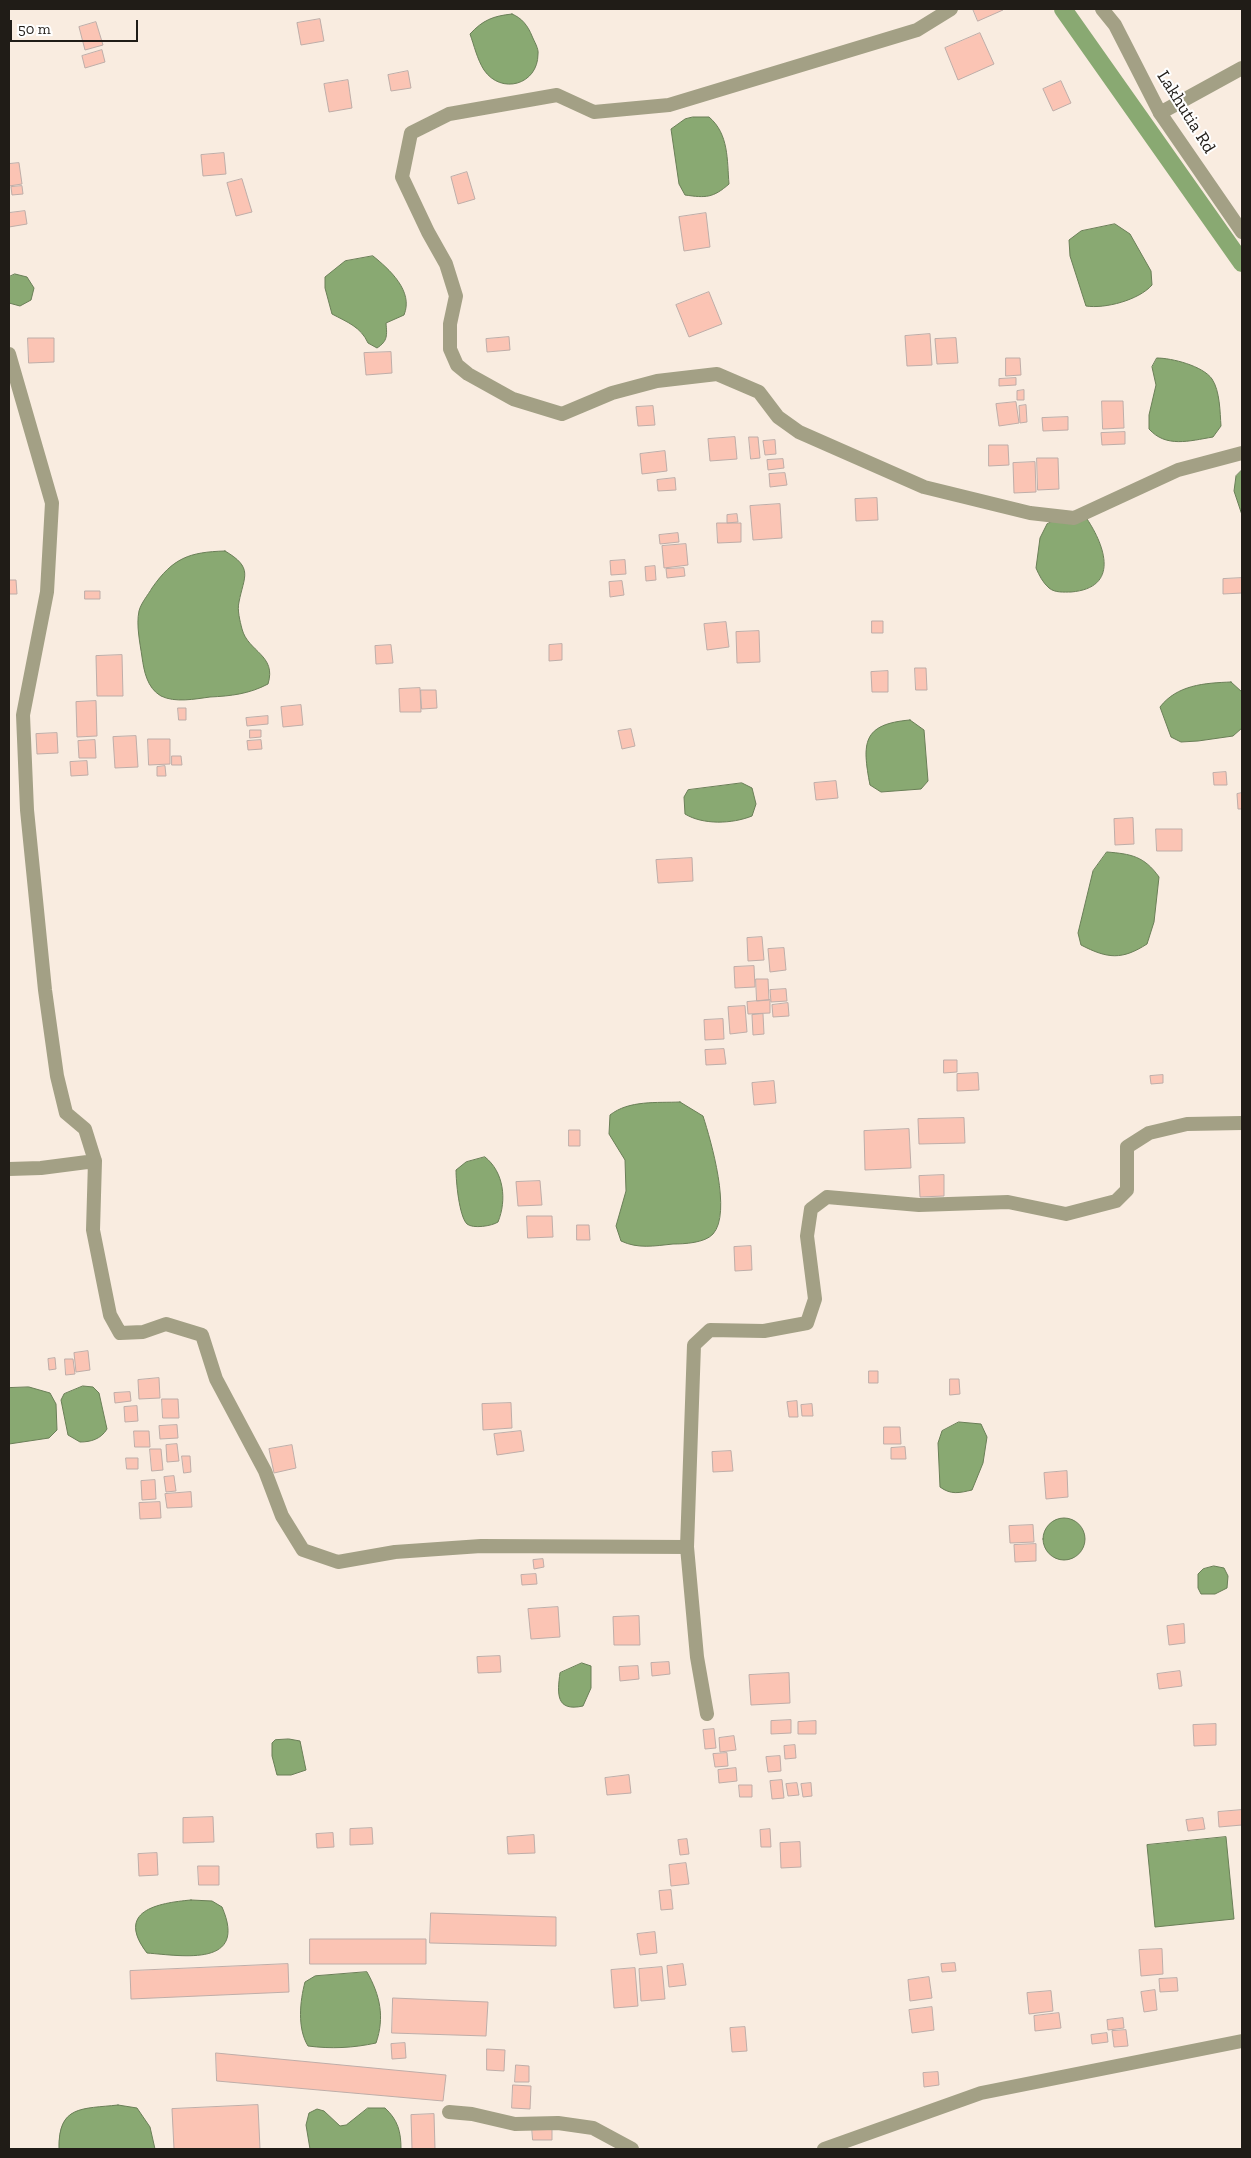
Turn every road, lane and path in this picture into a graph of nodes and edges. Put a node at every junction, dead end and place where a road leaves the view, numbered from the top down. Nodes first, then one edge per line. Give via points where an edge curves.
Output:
1 (951, 9) edge
2 (1102, 9) edge
3 (1242, 68) edge
4 (1160, 113) junction
5 (1242, 232) edge
6 (9, 354) edge
7 (1242, 453) edge
8 (1242, 1123) edge
9 (95, 1161) junction
10 (9, 1169) edge
11 (687, 1547) junction
12 (707, 1714) dead end
13 (1242, 2041) edge
14 (449, 2112) dead end
15 (632, 2149) edge
16 (824, 2149) edge

1 - 7 street via 917,30 669,105 594,112 557,94 448,114 411,133 402,178 446,264 456,296 450,324 450,349 458,365 513,399 562,414 612,392 657,381 717,374 759,392 778,417 799,432 924,486 1030,513 1074,518 1178,470
2 - 4 street, Lakhutia Rd via 1115,25
3 - 4 street
4 - 5 street, Lakhutia Rd
6 - 9 street via 52,503 47,592 23,715 27,810 45,990 57,1076 66,1113 85,1129
8 - 11 street via 1187,1124 1149,1133 1127,1147 1127,1190 1116,1201 1066,1214 1008,1202 918,1205 827,1197 811,1209 807,1236 814,1299 807,1323 764,1331 710,1330 694,1345
9 - 10 street
9 - 11 street via 93,1230 110,1315 120,1333 143,1332 166,1324 202,1335 216,1379 266,1471 282,1516 303,1550 338,1562 394,1552 481,1546
11 - 12 street via 697,1657
13 - 16 street via 981,2093
14 - 15 street via 515,2124 558,2123 593,2128

